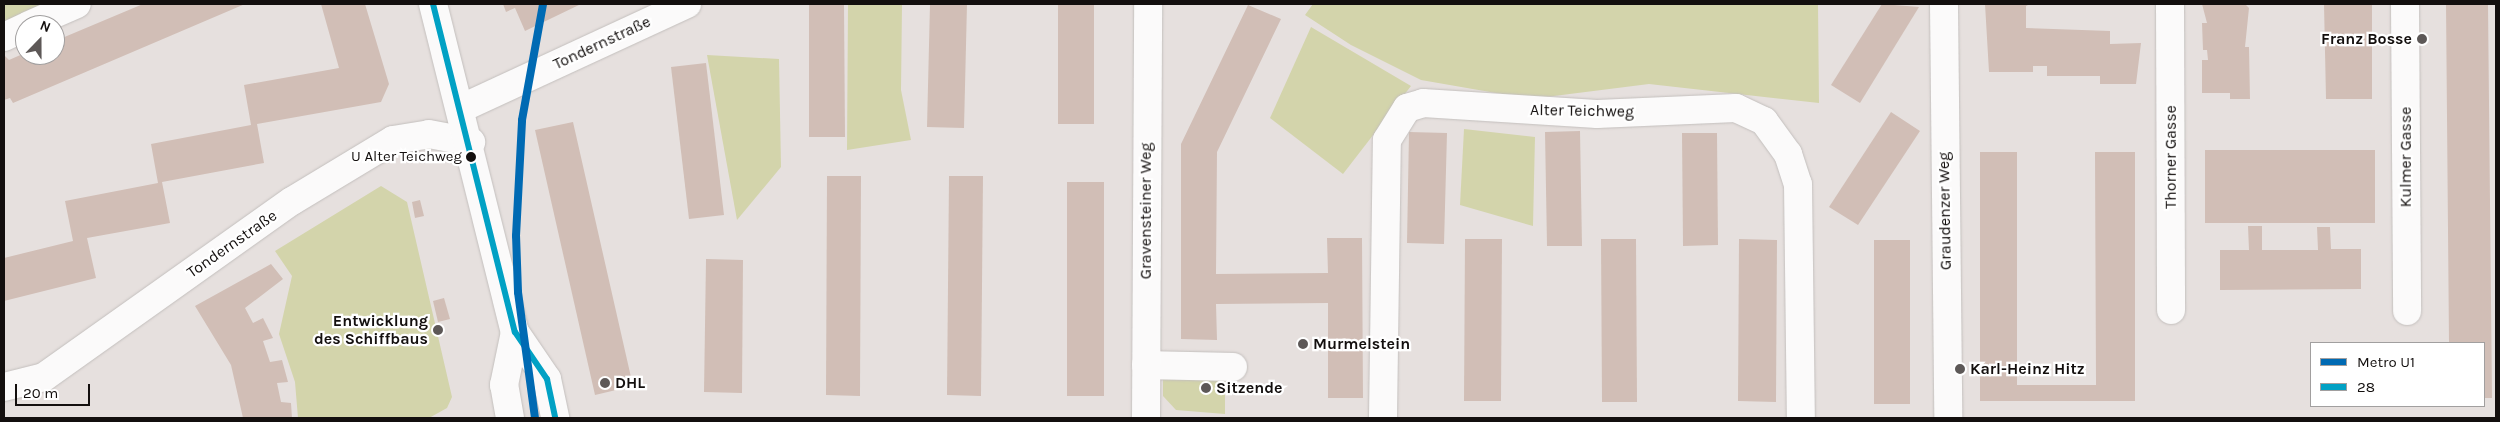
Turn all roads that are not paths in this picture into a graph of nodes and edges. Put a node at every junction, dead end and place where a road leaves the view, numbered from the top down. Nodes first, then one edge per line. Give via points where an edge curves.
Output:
1 (77, 4) edge
2 (433, 4) edge
3 (687, 4) edge
4 (1148, 4) edge
5 (1944, 4) edge
6 (2170, 4) edge
7 (2405, 4) edge
8 (52, 15) edge
9 (462, 108) junction
10 (471, 142) junction
11 (2171, 310) dead end
12 (2406, 311) dead end
13 (515, 332) junction
14 (1146, 365) junction
15 (1233, 367) dead end
16 (4, 387) edge
17 (510, 418) edge
18 (555, 418) edge
19 (1146, 418) edge
20 (1383, 418) edge
21 (1801, 418) edge
22 (1948, 418) edge

1 - 8 street
2 - 9 street
3 - 9 street, Tondernstraße
4 - 14 street, Gravensteiner Weg
5 - 22 street, Graudenzer Weg via 1942,174
6 - 11 street, Thorner Gasse
7 - 12 street, Kulmer Gasse
9 - 10 street
10 - 13 street
10 - 16 street, Tondernstraße via 429,134 393,140 292,201 44,377
13 - 17 street via 504,385
13 - 18 street via 548,379
14 - 15 street
14 - 19 street, Gravensteiner Weg
20 - 21 street, Alter Teichweg via 1387,140 1407,108 1423,103 1597,114 1736,108 1764,121 1788,154 1798,184

